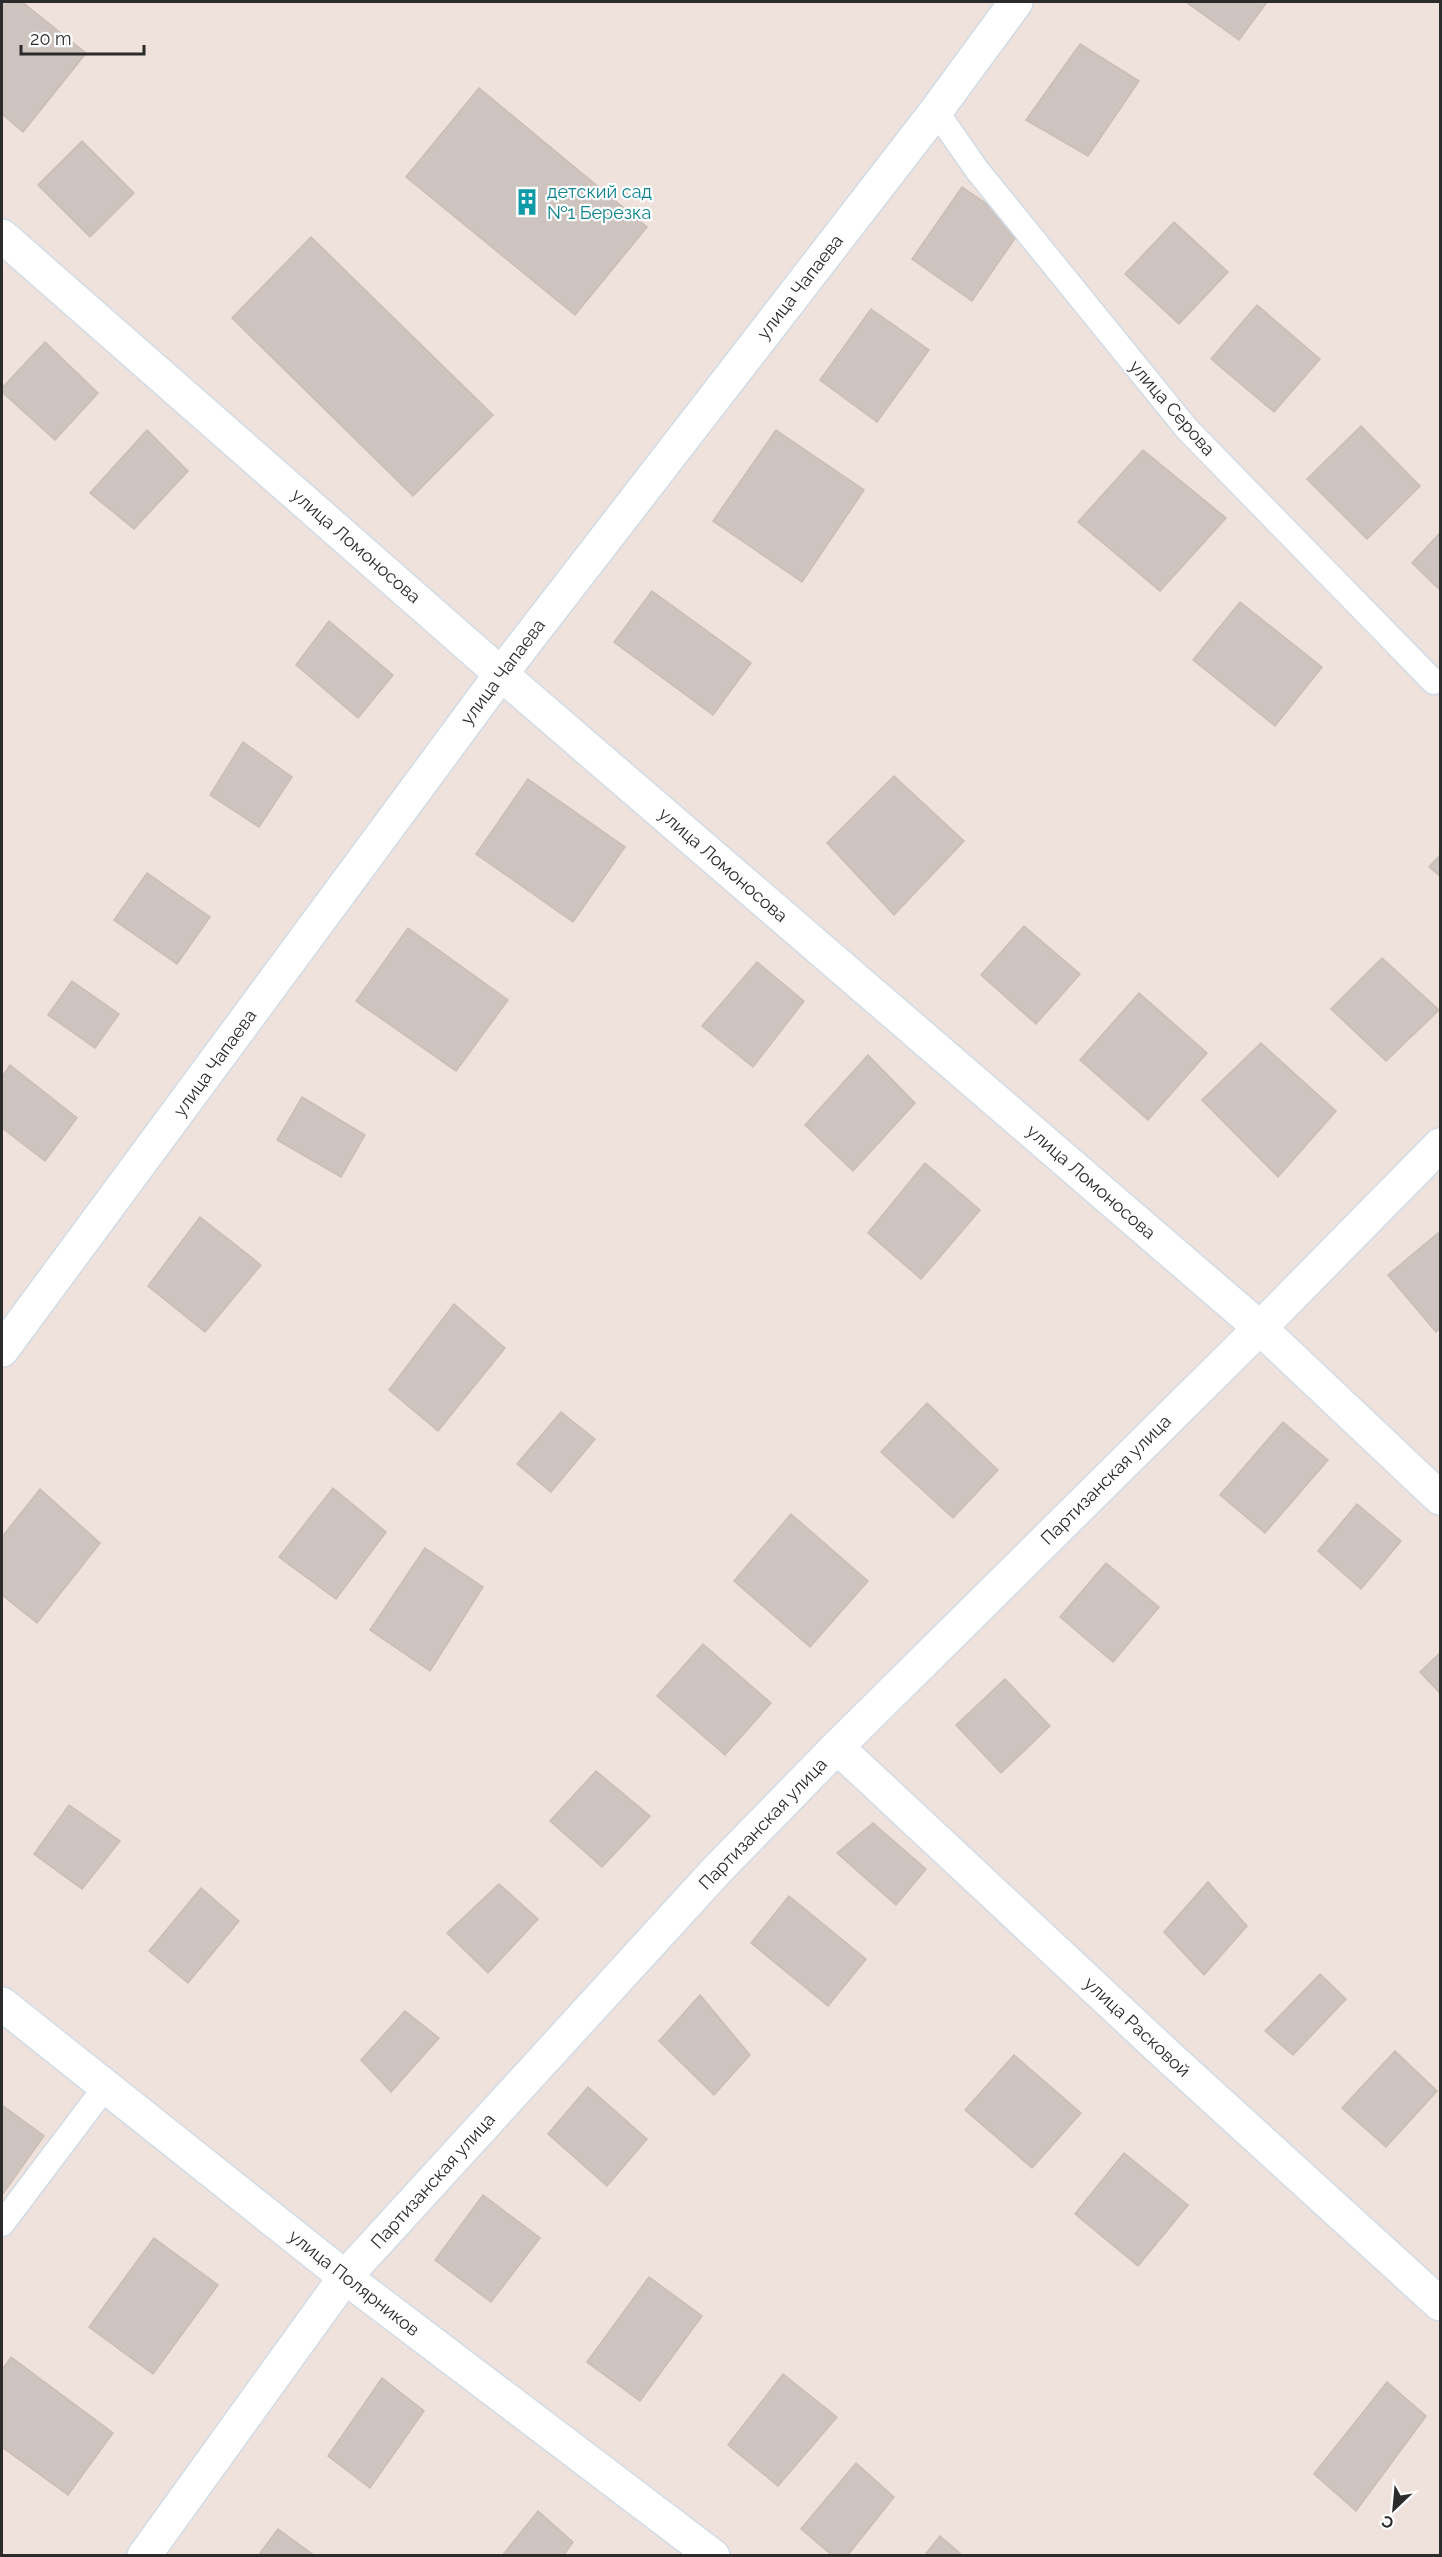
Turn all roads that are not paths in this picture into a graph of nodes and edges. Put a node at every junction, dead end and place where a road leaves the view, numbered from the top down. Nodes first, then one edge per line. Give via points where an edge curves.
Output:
1 (1016, 2) edge
2 (936, 111) junction
3 (2, 236) edge
4 (501, 674) junction
5 (1434, 682) dead end
6 (1440, 1145) edge
7 (1260, 1328) junction
8 (2, 1350) edge
9 (1440, 1498) edge
10 (837, 1747) junction
11 (2, 2004) edge
12 (106, 2086) junction
13 (2, 2224) edge
14 (345, 2277) junction
15 (1440, 2304) edge
16 (144, 2556) edge
17 (713, 2556) edge

1 - 2 street, улица Чапаева
2 - 4 street, улица Чапаева
2 - 5 lane, улица Серова via 977,170 1187,429
3 - 4 street, улица Ломоносова
4 - 7 street, улица Ломоносова
4 - 8 street, улица Чапаева
6 - 7 street, Партизанская улица
7 - 9 street, улица Ломоносова
7 - 10 street, Партизанская улица
10 - 14 street, Партизанская улица via 717,1870
10 - 15 street, улица Расковой
11 - 12 street, улица Полярников
12 - 13 lane
12 - 14 street, улица Полярников
14 - 16 street, Партизанская улица
14 - 17 street, улица Полярников

